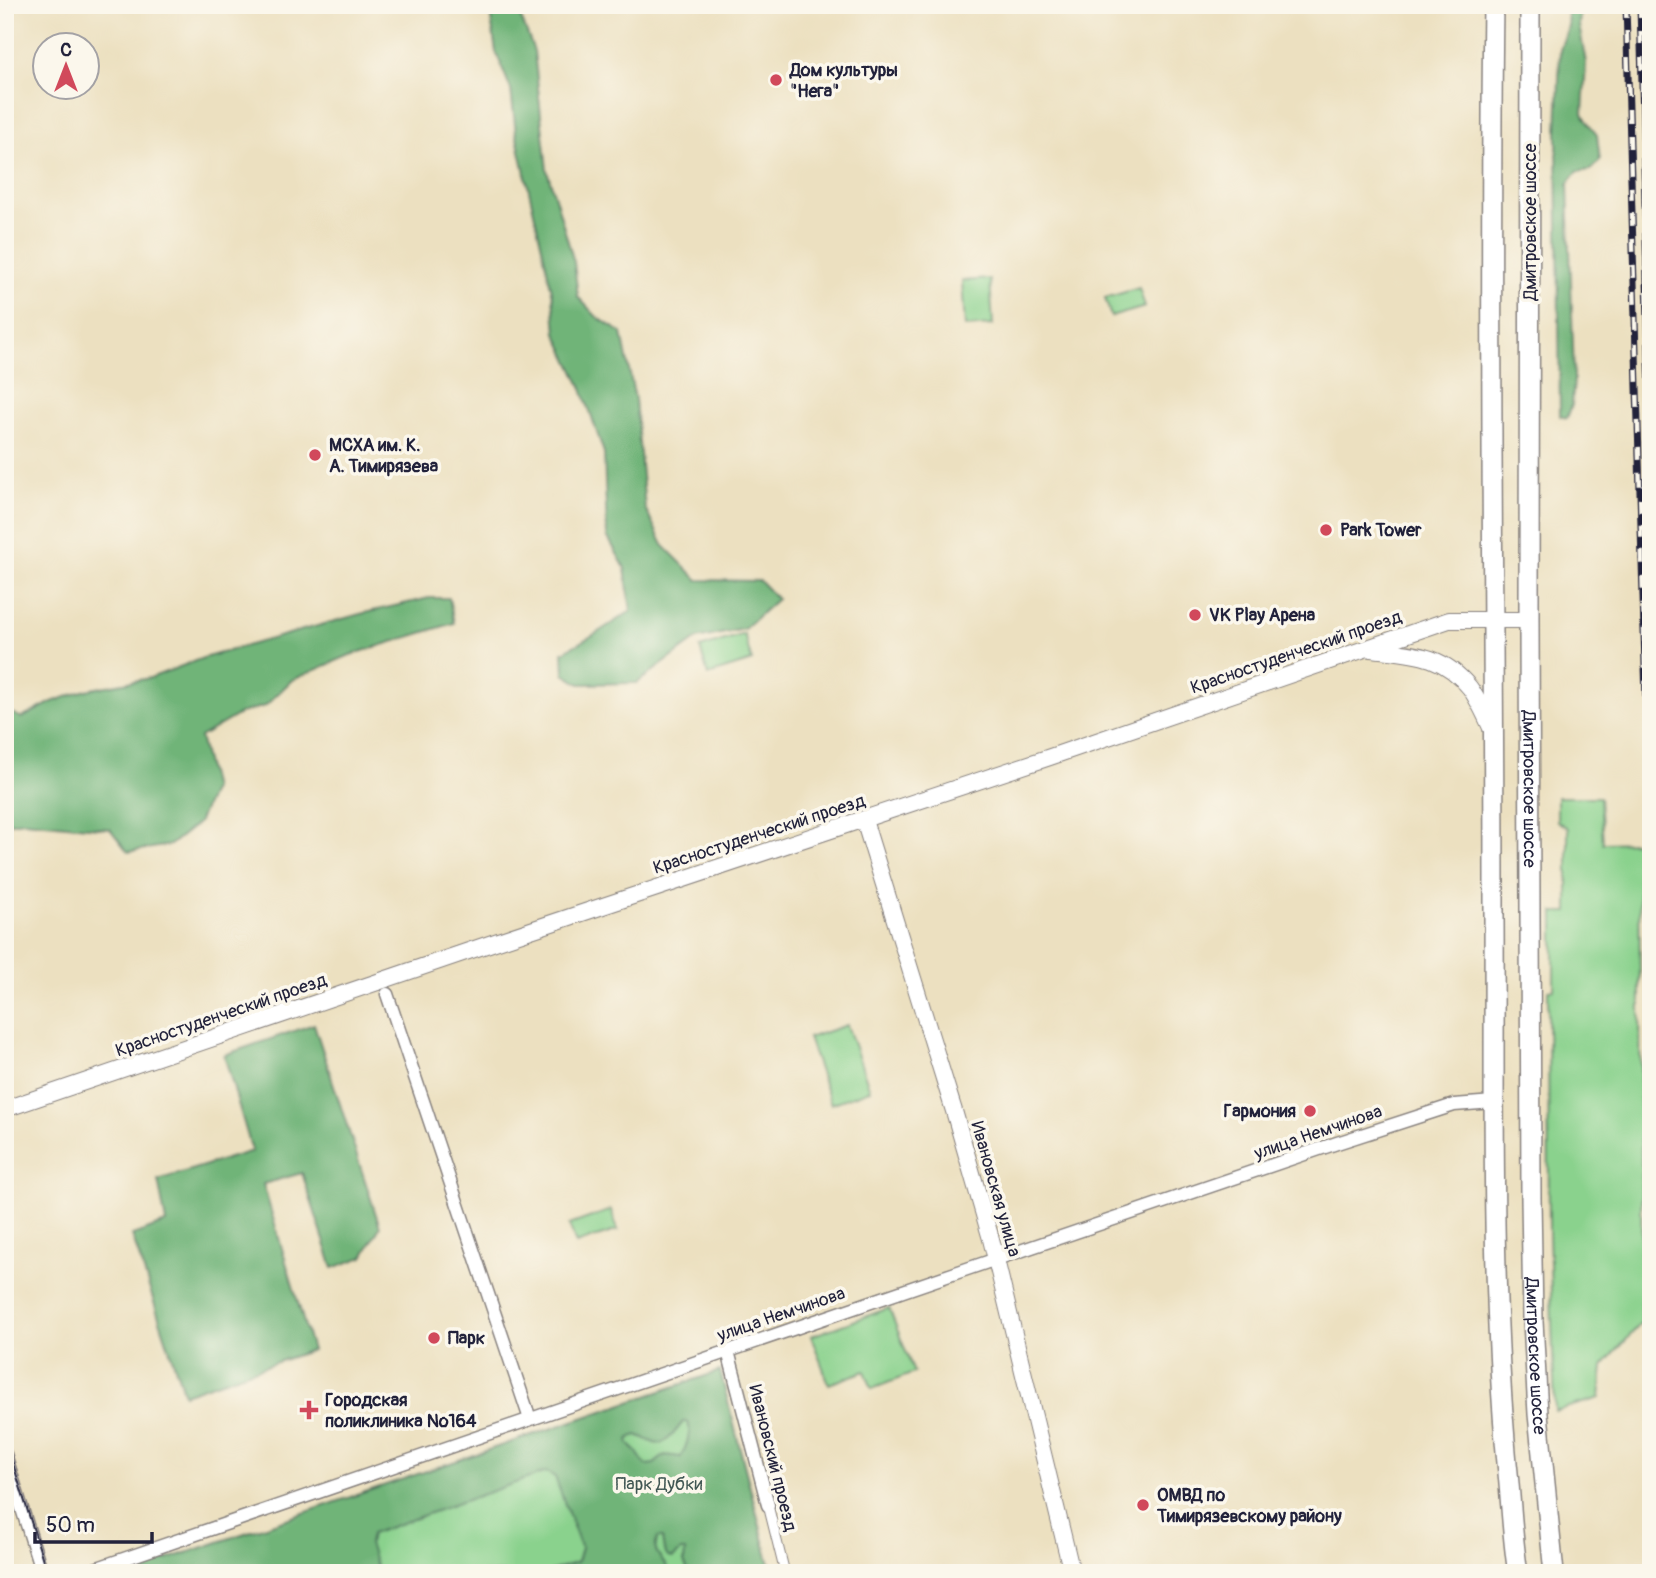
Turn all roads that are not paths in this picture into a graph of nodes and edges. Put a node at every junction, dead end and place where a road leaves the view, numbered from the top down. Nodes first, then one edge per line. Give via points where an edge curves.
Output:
1 (1493, 5) edge
2 (1530, 5) edge
3 (1492, 620) junction
4 (1529, 620) junction
5 (1366, 649) junction
6 (1494, 733) junction
7 (864, 820) junction
8 (387, 994) dead end
9 (1494, 1102) junction
10 (5, 1109) edge
11 (996, 1259) junction
12 (728, 1351) junction
13 (530, 1419) junction
14 (5, 1454) edge
15 (768, 1505) joint
16 (42, 1573) edge
17 (83, 1573) edge
18 (785, 1573) edge
19 (1072, 1573) edge
20 (1518, 1573) edge
21 (1554, 1573) edge

1 - 3 main road, Дмитровское шоссе
2 - 4 main road, Дмитровское шоссе
3 - 4 street, Красностуденческий проезд
3 - 5 street, Красностуденческий проезд via 1449,620
3 - 6 main road, Дмитровское шоссе
4 - 21 main road, Дмитровское шоссе via 1534,1321
5 - 6 street via 1409,653 1450,667 1471,689
5 - 7 street, Красностуденческий проезд
6 - 9 main road, Дмитровское шоссе
7 - 10 street, Красностуденческий проезд
7 - 11 street, Ивановская улица
8 - 13 street
9 - 11 street, улица Немчинова via 1454,1105
9 - 20 main road, Дмитровское шоссе via 1499,1351
11 - 12 street, улица Немчинова
11 - 19 street, Ивановская улица
12 - 13 street, улица Немчинова
12 - 15 street, Ивановский проезд
13 - 17 street, улица Немчинова
14 - 16 street
15 - 18 street, Ивановский проезд

